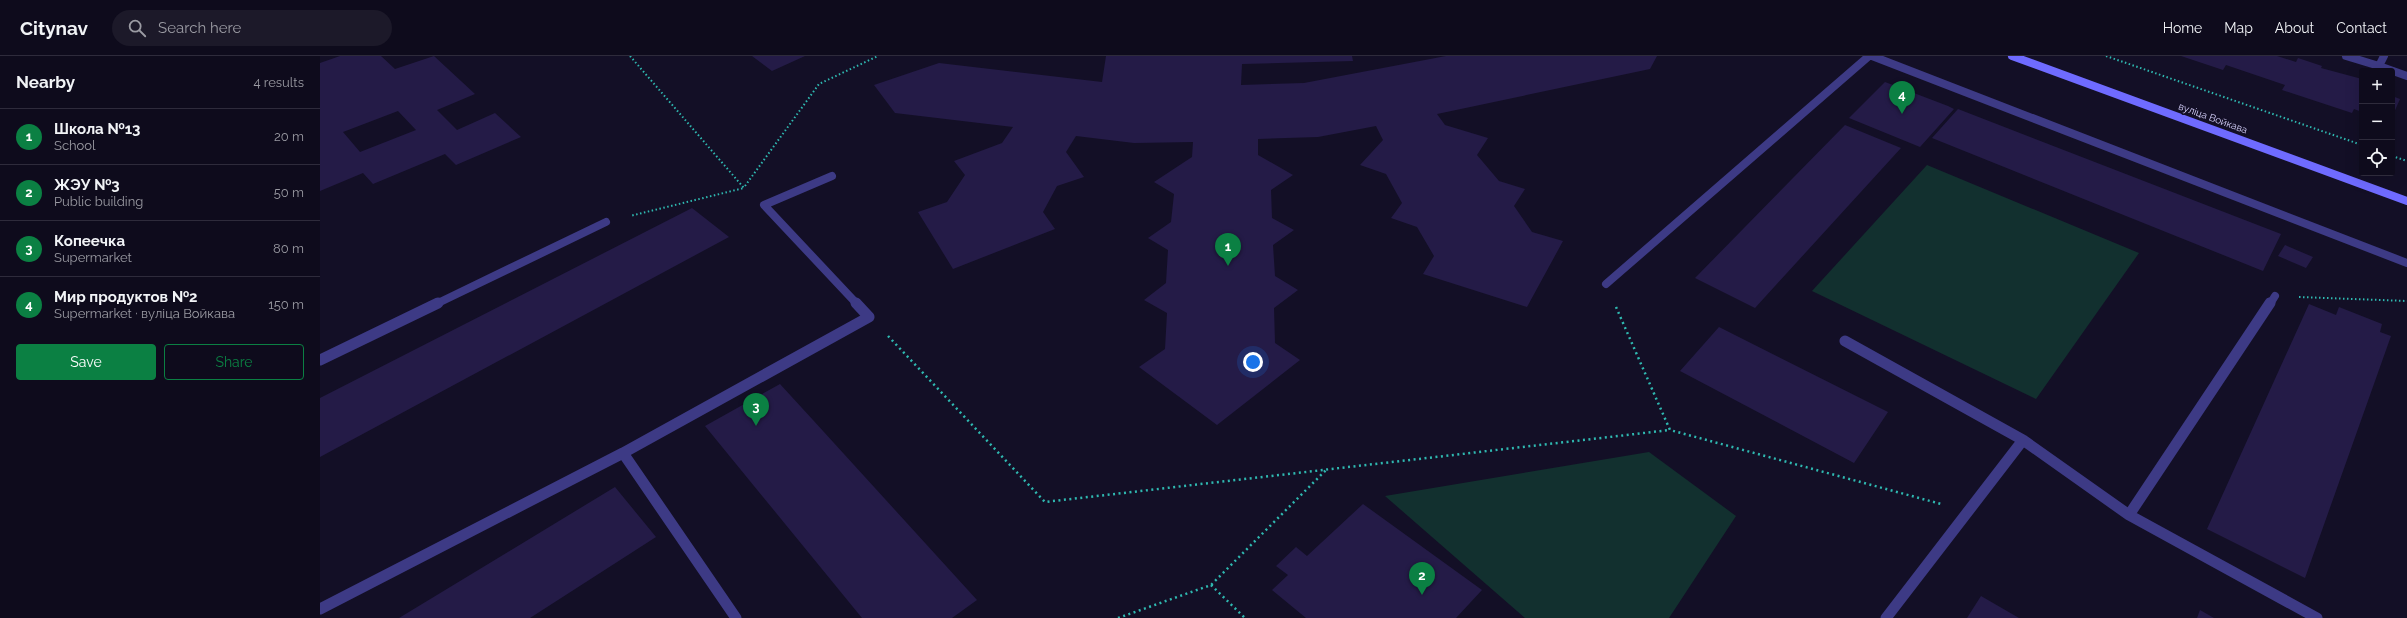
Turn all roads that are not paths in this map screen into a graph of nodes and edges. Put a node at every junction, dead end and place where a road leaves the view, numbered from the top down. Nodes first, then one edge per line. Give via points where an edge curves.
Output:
1 (1870, 56) edge
2 (2012, 56) edge
3 (2346, 56) edge
4 (2384, 56) edge
5 (2379, 66) junction
6 (2407, 76) edge
7 (832, 176) dead end
8 (2407, 201) edge
9 (606, 222) road end
10 (2407, 263) edge
11 (1606, 284) road end
12 (2275, 296) road end
13 (1845, 341) dead end
14 (320, 360) edge
15 (2022, 440) junction
16 (623, 453) junction
17 (2129, 515) junction
18 (320, 609) edge
19 (736, 618) edge
20 (1886, 618) edge
21 (2317, 618) edge

1 - 10 lane
1 - 11 lane
2 - 8 main road, вуліца Войкава
3 - 5 lane
4 - 5 lane
5 - 6 lane
7 - 16 lane via 764,205 869,317
9 - 14 lane
12 - 17 lane
13 - 15 lane
15 - 17 lane
15 - 20 lane
16 - 18 lane
16 - 19 lane
17 - 21 lane

